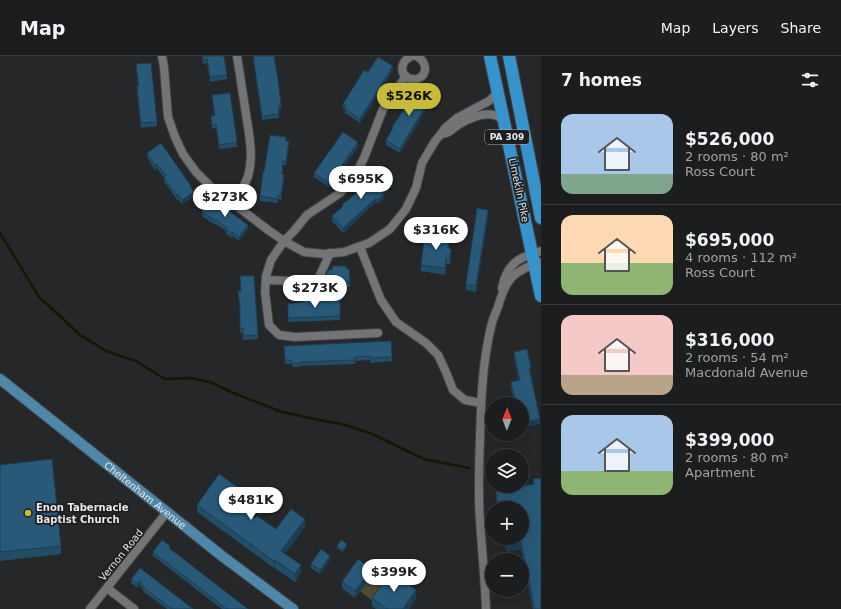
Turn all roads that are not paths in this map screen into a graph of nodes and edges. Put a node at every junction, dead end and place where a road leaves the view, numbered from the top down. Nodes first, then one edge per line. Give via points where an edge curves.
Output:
1 (162, 56) edge
2 (237, 56) edge
3 (412, 56) edge
4 (416, 56) edge
5 (490, 56) edge
6 (509, 56) edge
7 (406, 76) junction
8 (498, 92) junction
9 (503, 119) junction
10 (441, 134) junction
11 (233, 203) junction
12 (541, 218) edge
13 (284, 241) junction
14 (360, 247) junction
15 (330, 253) junction
16 (537, 258) edge
17 (266, 280) junction
18 (541, 296) edge
19 (378, 333) dead end
20 (0, 379) edge
21 (481, 403) junction
22 (167, 512) junction
23 (107, 588) junction
24 (90, 609) edge
25 (134, 609) edge
26 (293, 609) edge
27 (486, 609) edge

1 - 11 street via 168,117 174,137 196,172
2 - 11 street via 251,161 246,183
3 - 7 street via 405,59 402,65
4 - 7 street via 425,64 423,75 416,79
5 - 8 highway, Limekiln Pike / PA 309
6 - 12 highway, Limekiln Pike / PA 309
7 - 13 street via 383,110 354,178 340,193 307,215
8 - 9 highway, Limekiln Pike / PA 309
8 - 10 street via 489,101 457,118
9 - 10 street via 493,114 479,115 468,119 448,133
9 - 16 highway, Limekiln Pike / PA 309
10 - 14 street via 422,162 416,188 406,209 390,229
11 - 13 street
13 - 15 street via 304,252
13 - 17 street via 272,260
14 - 15 street
14 - 21 street via 381,300 396,322 426,343 438,355 453,390 465,400
15 - 17 street via 317,282
16 - 18 highway, PA 309
16 - 21 street via 511,278 499,302 491,326 484,365
17 - 19 street via 269,325 279,335 294,337
20 - 22 main road, Cheltenham Avenue
21 - 27 street via 478,479
22 - 23 street, Vernon Road
22 - 26 main road, Cheltenham Avenue
23 - 24 street, Vernon Road
23 - 25 street

